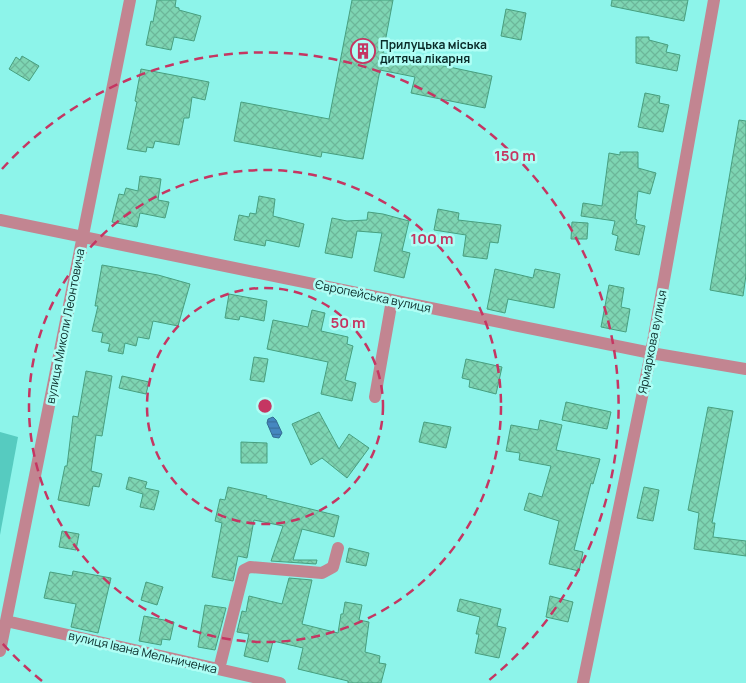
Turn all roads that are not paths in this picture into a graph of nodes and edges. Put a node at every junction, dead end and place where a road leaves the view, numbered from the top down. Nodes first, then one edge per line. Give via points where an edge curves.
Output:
1 (130, 0) edge
2 (714, 0) edge
3 (0, 220) edge
4 (83, 236) junction
5 (392, 300) junction
6 (651, 354) junction
7 (746, 369) edge
8 (375, 397) dead end
9 (338, 548) dead end
10 (6, 621) junction
11 (0, 651) edge
12 (218, 669) junction
13 (280, 683) edge
14 (583, 683) edge

1 - 4 street, вулиця Миколи Леонтовича
2 - 6 street, Ярмаркова вулиця
3 - 4 street, Європейська вулиця
4 - 5 street, Європейська вулиця
4 - 10 street, вулиця Миколи Леонтовича
5 - 6 street, Європейська вулиця
5 - 8 street
6 - 7 street, Європейська вулиця
6 - 14 street, Ярмаркова вулиця
9 - 12 street via 333,567 322,573 250,567 244,570
10 - 11 street, вулиця Миколи Леонтовича
10 - 12 street, вулиця Івана Мельниченка
12 - 13 street, вулиця Івана Мельниченка

